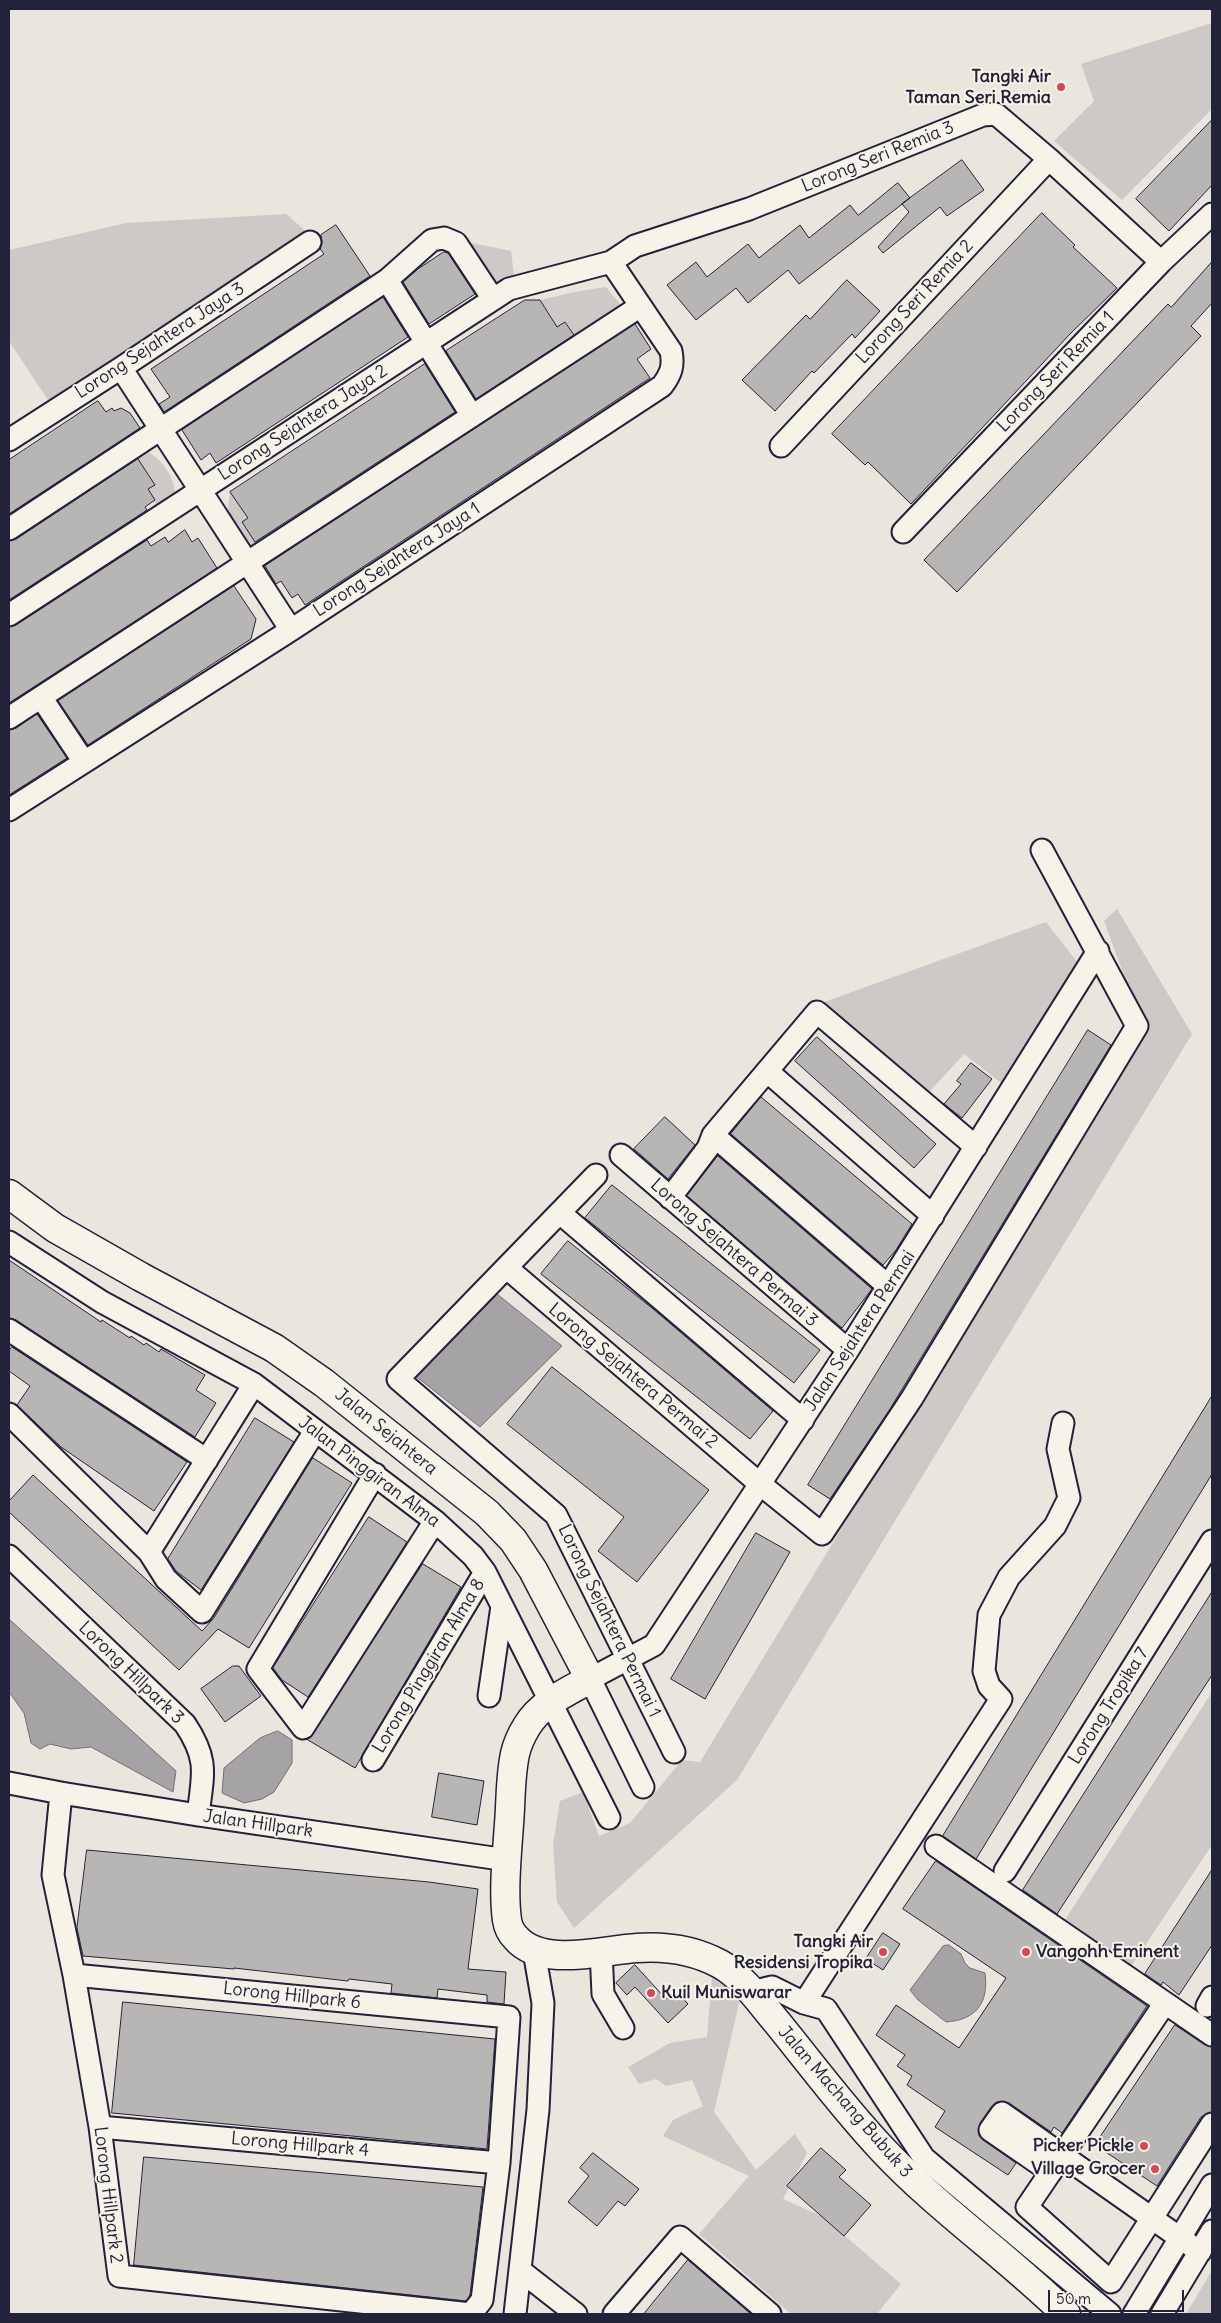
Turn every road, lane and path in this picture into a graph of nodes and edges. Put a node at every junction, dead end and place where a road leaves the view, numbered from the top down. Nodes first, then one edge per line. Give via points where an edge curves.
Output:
1 (1049, 159) junction
2 (1212, 214) edge
3 (310, 242) dead end
4 (611, 262) junction
5 (1162, 262) junction
6 (387, 280) junction
7 (493, 299) junction
8 (639, 307) junction
9 (426, 343) junction
10 (121, 368) junction
11 (472, 416) junction
12 (161, 429) junction
13 (9, 440) edge
14 (781, 446) dead end
15 (201, 490) junction
16 (9, 529) edge
17 (903, 532) dead end
18 (247, 562) junction
19 (9, 615) edge
20 (291, 630) junction
21 (41, 697) junction
22 (9, 718) edge
23 (84, 762) junction
24 (9, 810) edge
25 (1042, 850) dead end
26 (1098, 951) junction
27 (767, 1071) junction
28 (713, 1135) junction
29 (976, 1147) junction
30 (621, 1155) dead end
31 (596, 1175) dead end
32 (9, 1194) edge
33 (670, 1198) junction
34 (560, 1213) junction
35 (933, 1216) junction
36 (9, 1242) edge
37 (506, 1268) junction
38 (888, 1286) junction
39 (9, 1330) edge
40 (848, 1350) junction
41 (254, 1384) junction
42 (9, 1414) edge
43 (802, 1420) junction
44 (1063, 1423) dead end
45 (315, 1431) junction
46 (207, 1460) junction
47 (375, 1474) junction
48 (760, 1484) junction
49 (435, 1521) junction
50 (1212, 1541) edge
51 (149, 1552) junction
52 (9, 1556) edge
53 (485, 1572) junction
54 (502, 1606) junction
55 (627, 1659) junction
56 (590, 1679) junction
57 (489, 1696) dead end
58 (550, 1702) junction
59 (674, 1752) dead end
60 (373, 1760) dead end
61 (9, 1783) edge
62 (643, 1787) dead end
63 (61, 1793) junction
64 (198, 1815) junction
65 (609, 1818) dead end
66 (936, 1846) dead end
67 (507, 1860) junction
68 (1005, 1871) dead end
69 (534, 1951) junction
70 (601, 1951) junction
71 (74, 1975) junction
72 (752, 1992) junction
73 (804, 2003) junction
74 (1165, 2003) junction
75 (622, 2028) dead end
76 (1212, 2035) edge
77 (1212, 2124) edge
78 (100, 2127) junction
79 (1063, 2155) junction
80 (500, 2163) junction
81 (1051, 2172) junction
82 (1212, 2185) edge
83 (1152, 2218) junction
84 (1212, 2231) edge
85 (1180, 2238) junction
86 (1200, 2252) junction
87 (521, 2271) junction
88 (518, 2313) edge
89 (471, 2314) edge
90 (576, 2314) edge
91 (614, 2314) edge
92 (770, 2314) edge
93 (1066, 2314) edge
94 (1110, 2314) edge
95 (1134, 2314) edge
96 (1162, 2314) edge

1 - 4 street, Lorong Seri Remia 3 via 996,114 983,115 749,209 636,246
1 - 5 street, Lorong Seri Remia 3
1 - 14 street, Lorong Seri Remia 2
2 - 5 street, Lorong Seri Remia 1
3 - 10 street, Lorong Sejahtera Jaya 3
4 - 7 street, Lorong Sejahtera Jaya 2 via 531,282 509,289
4 - 8 street, Lorong Sejahtera Jaya 1
5 - 17 street, Lorong Seri Remia 1
6 - 7 street via 432,240 444,238 456,243
6 - 9 street
6 - 12 street
7 - 9 street, Lorong Sejahtera Jaya 2
8 - 11 street
8 - 20 street, Lorong Sejahtera Jaya 1 via 671,352 673,363 662,386
9 - 11 street
9 - 15 street, Lorong Sejahtera Jaya 2
10 - 12 street
10 - 13 street, Lorong Sejahtera Jaya 3
11 - 18 street
12 - 15 street
12 - 16 street
15 - 18 street
15 - 19 street, Lorong Sejahtera Jaya 2
18 - 20 street
18 - 21 street
20 - 23 street, Lorong Sejahtera Jaya 1
21 - 22 street
21 - 23 street
23 - 24 street, Lorong Sejahtera Jaya 1
25 - 26 street
26 - 29 street, Jalan Sejahtera Permai
26 - 48 street, Lorong Sejahtera Permai 2 via 1137,1026 912,1398 822,1534
27 - 28 street
27 - 29 street via 817,1012
27 - 35 street
28 - 33 street via 708,1148
28 - 38 street
29 - 35 street, Jalan Sejahtera Permai
30 - 33 street, Lorong Sejahtera Permai 3
31 - 34 street
32 - 56 main road, Jalan Sejahtera via 55,1228 274,1348 324,1382 487,1513 513,1540 533,1570
33 - 40 street, Lorong Sejahtera Permai 3
34 - 37 street
34 - 43 street
35 - 38 street, Jalan Sejahtera Permai
36 - 41 street, Jalan Pinggiran Alma via 102,1302
37 - 48 street, Lorong Sejahtera Permai 2
37 - 55 street, Lorong Sejahtera Permai 1 via 398,1379 556,1515
38 - 40 street, Jalan Sejahtera Permai
39 - 46 street
40 - 43 street, Jalan Sejahtera Permai
41 - 45 street, Jalan Pinggiran Alma
41 - 46 street
42 - 51 street
43 - 48 street, Jalan Sejahtera Permai
44 - 73 street via 1058,1449 1070,1498 1055,1526 1009,1577 989,1615 984,1671 989,1686 1001,1699
45 - 47 street, Jalan Pinggiran Alma
45 - 51 street via 202,1612 166,1578
46 - 51 street
47 - 49 street, Jalan Pinggiran Alma
47 - 49 street via 258,1669 303,1728
48 - 55 street, Jalan Sejahtera Permai via 654,1645
49 - 53 street, Jalan Pinggiran Alma via 473,1556
50 - 68 street, Lorong Tropika 7
52 - 64 street, Lorong Hillpark 3 via 185,1724 197,1743 203,1766
53 - 54 street, Jalan Pinggiran Alma
53 - 60 street, Lorong Pinggiran Alma 8
54 - 57 street
54 - 58 street, Jalan Pinggiran Alma
55 - 56 street, Jalan Sejahtera Permai
55 - 59 street, Lorong Sejahtera Permai 1
56 - 58 main road
56 - 62 street, Jalan Sejahtera
58 - 65 street, Jalan Pinggiran Alma
58 - 67 main road via 535,1713 515,1752
61 - 63 street, Jalan Hillpark
63 - 64 street, Jalan Hillpark
63 - 71 street, Lorong Hillpark 2 via 53,1875
64 - 67 street, Jalan Hillpark
66 - 74 street
67 - 69 main road via 509,1927 519,1941
69 - 70 main road, Jalan Machang Bubuk 3 via 560,1954
69 - 87 street via 543,2003 538,2110
70 - 72 main road, Jalan Machang Bubuk 3 via 659,1948 701,1955 722,1965
70 - 75 street via 603,1994
71 - 78 street, Lorong Hillpark 2
71 - 80 street, Lorong Hillpark 6 via 509,2017
72 - 73 street via 772,1987
72 - 93 main road, Jalan Machang Bubuk 3 via 879,2147 910,2179
73 - 94 street via 826,2009 924,2158
74 - 76 street
74 - 79 street
77 - 83 street
78 - 80 street, Lorong Hillpark 4
78 - 89 street, Lorong Hillpark 2 via 119,2276
79 - 81 street
79 - 81 street via 1002,2113 990,2130
79 - 83 street
80 - 89 street via 482,2300
81 - 83 street via 1027,2207 1110,2282
82 - 85 street
83 - 85 street
84 - 86 street
85 - 86 street
85 - 95 street
86 - 96 street
87 - 88 street
87 - 90 street
91 - 92 street via 680,2237

